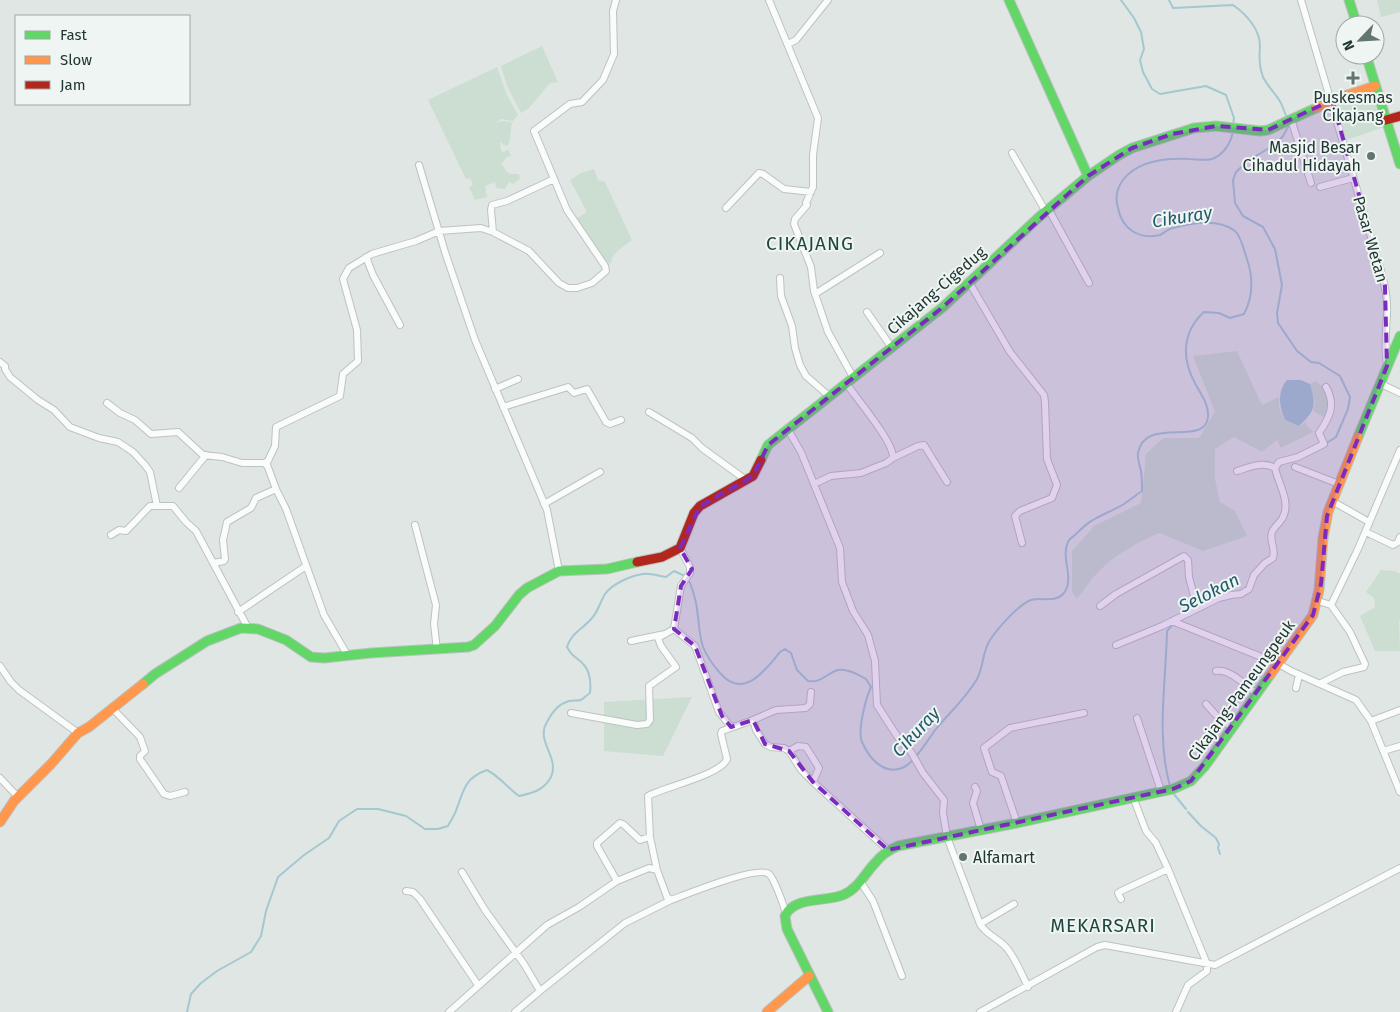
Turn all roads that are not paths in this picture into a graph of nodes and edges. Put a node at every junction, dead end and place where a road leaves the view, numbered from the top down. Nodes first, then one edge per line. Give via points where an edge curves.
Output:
1 (616, 0) edge
2 (769, 0) edge
3 (828, 0) edge
4 (1009, 0) edge
5 (1301, 0) edge
6 (1349, 0) edge
7 (1354, 15) edge
8 (788, 44) junction
9 (1369, 65) edge
10 (1375, 86) junction
11 (1332, 100) junction
12 (1400, 116) edge
13 (1288, 120) junction
14 (1386, 120) junction
15 (1012, 153) dead end
16 (1400, 164) edge
17 (419, 165) dead end
18 (1088, 176) junction
19 (1354, 178) junction
20 (554, 179) junction
21 (1311, 183) dead end
22 (1320, 187) dead end
23 (811, 192) junction
24 (726, 208) dead end
25 (1048, 211) junction
26 (439, 231) junction
27 (493, 232) junction
28 (880, 253) dead end
29 (366, 257) junction
30 (780, 278) dead end
31 (969, 282) junction
32 (1089, 283) dead end
33 (815, 294) junction
34 (867, 312) dead end
35 (400, 325) dead end
36 (1400, 336) edge
37 (1398, 346) edge
38 (892, 348) junction
39 (0, 362) edge
40 (1387, 366) junction
41 (854, 377) junction
42 (518, 379) dead end
43 (846, 383) junction
44 (1379, 383) junction
45 (1326, 387) dead end
46 (495, 389) junction
47 (1400, 393) edge
48 (829, 396) junction
49 (107, 403) dead end
50 (503, 407) junction
51 (649, 412) dead end
52 (621, 420) dead end
53 (787, 428) junction
54 (1400, 450) edge
55 (206, 455) junction
56 (893, 458) junction
57 (1398, 462) edge
58 (266, 464) junction
59 (1295, 467) dead end
60 (1275, 468) junction
61 (1237, 471) dead end
62 (600, 472) dead end
63 (746, 480) junction
64 (947, 482) dead end
65 (814, 484) junction
66 (1339, 484) junction
67 (179, 488) dead end
68 (276, 489) junction
69 (1332, 501) junction
70 (544, 504) junction
71 (157, 506) junction
72 (1369, 522) junction
73 (415, 525) dead end
74 (1366, 532) junction
75 (111, 535) dead end
76 (1400, 537) edge
77 (1022, 543) dead end
78 (680, 548) junction
79 (212, 563) junction
80 (306, 566) junction
81 (559, 571) junction
82 (1318, 601) junction
83 (1331, 605) junction
84 (1100, 606) dead end
85 (1197, 608) junction
86 (238, 612) junction
87 (1175, 622) junction
88 (248, 628) junction
89 (674, 629) junction
90 (666, 634) junction
91 (631, 641) dead end
92 (1116, 645) dead end
93 (437, 650) junction
94 (348, 656) junction
95 (1279, 664) junction
96 (0, 666) edge
97 (1216, 671) dead end
98 (1299, 675) junction
99 (1321, 683) junction
100 (1296, 688) dead end
101 (811, 692) dead end
102 (1257, 694) junction
103 (1206, 704) dead end
104 (112, 709) junction
105 (1400, 710) edge
106 (571, 713) dead end
107 (1084, 713) dead end
108 (1137, 718) dead end
109 (753, 720) junction
110 (1371, 721) junction
111 (731, 727) junction
112 (1232, 728) junction
113 (78, 733) junction
114 (1400, 746) edge
115 (789, 750) junction
116 (1383, 751) junction
117 (0, 778) edge
118 (813, 782) junction
119 (975, 787) dead end
120 (1167, 790) junction
121 (185, 792) dead end
122 (1400, 792) edge
123 (18, 797) junction
124 (1133, 797) junction
125 (0, 822) edge
126 (1017, 824) junction
127 (981, 830) junction
128 (650, 837) junction
129 (947, 837) junction
130 (888, 850) junction
131 (1400, 868) edge
132 (1168, 869) junction
133 (657, 870) junction
134 (462, 872) dead end
135 (617, 881) junction
136 (860, 881) junction
137 (406, 891) dead end
138 (671, 900) junction
139 (1121, 900) dead end
140 (1014, 904) dead end
141 (786, 914) junction
142 (980, 924) junction
143 (515, 952) junction
144 (1207, 964) junction
145 (809, 976) junction
146 (902, 976) dead end
147 (478, 985) junction
148 (1028, 987) junction
149 (540, 991) junction
150 (448, 1012) edge
151 (515, 1012) edge
152 (767, 1012) edge
153 (828, 1012) edge
154 (980, 1012) edge
155 (1176, 1012) edge

1 - 20 street via 613,11 614,54 603,80 582,102 570,104 534,131
2 - 8 street
3 - 8 street via 796,40
4 - 18 street
5 - 11 street, Pasar Wetan
6 - 7 street
8 - 23 street via 818,118
9 - 10 street
10 - 11 street, Cikajang-Cigedug
10 - 14 street
11 - 13 street, Cikajang-Cigedug
11 - 19 street, Pasar Wetan
12 - 14 street
13 - 18 street, Cikajang-Cigedug via 1268,130 1216,126 1172,134 1132,148
13 - 21 street
14 - 16 street
15 - 25 street
17 - 26 street
18 - 25 street, Cikajang-Cigedug
19 - 22 street
19 - 40 street, Pasar Wetan via 1385,286 1384,350
20 - 27 street via 492,205
20 - 27 street via 569,212 605,266 601,277 584,287 568,288 559,283 529,251
23 - 24 street via 784,188 759,173
23 - 33 street via 807,205 794,224 812,271
25 - 31 street, Cikajang-Cigedug
25 - 32 street
26 - 27 street via 481,228
26 - 29 street
26 - 46 street
28 - 33 street
29 - 35 street
29 - 58 street via 349,268 343,279 357,330 358,361 343,374 340,396 276,427 273,449
30 - 48 street via 800,365
31 - 38 street, Cikajang-Cigedug
31 - 77 street via 1010,352 1045,398 1047,459 1058,485 1052,498 1020,510 1015,516
33 - 41 street via 828,332
34 - 38 street
36 - 37 street, Cikajang-Pameungpeuk
37 - 40 street, Cikajang-Pameungpeuk
38 - 41 street, Cikajang-Cigedug
39 - 71 street via 10,377 54,410 70,427 118,442 133,452 150,472
40 - 44 street, Cikajang-Pameungpeuk
41 - 43 street, Cikajang-Cigedug
42 - 46 street
43 - 48 street, Cikajang-Cigedug
43 - 56 street via 882,431
44 - 47 street
44 - 66 street, Cikajang-Pameungpeuk
45 - 60 street via 1332,404 1319,433 1324,444 1279,462
46 - 50 street
48 - 53 street, Cikajang-Cigedug
49 - 55 street via 151,434 178,432 198,452
50 - 52 street via 568,387 574,393 587,389 606,422 610,424
50 - 70 street
51 - 63 street via 692,438
53 - 63 street, Cikajang-Cigedug via 765,449 753,476
53 - 65 street
54 - 57 street
55 - 58 street via 242,463
55 - 67 street
56 - 64 street via 924,445
56 - 65 street via 861,473 830,476
57 - 72 street
58 - 68 street
59 - 66 street
60 - 61 street via 1260,465
60 - 85 street via 1286,507 1285,515 1272,531 1273,558 1254,575 1249,589
62 - 70 street
63 - 78 street, Cikajang-Cigedug via 700,506
65 - 129 street via 840,550 843,584 856,617 868,633 875,658 877,705 944,800
66 - 69 street, Cikajang-Pameungpeuk
68 - 79 street via 256,498 251,508 227,522 223,540 225,559
68 - 80 street
69 - 72 street
69 - 82 street, Cikajang-Pameungpeuk via 1325,525
70 - 81 street
71 - 75 street via 150,506 126,531 119,530
71 - 79 street via 173,506 196,530
72 - 74 street
73 - 93 street via 436,608
74 - 76 street via 1393,545
74 - 83 street
78 - 81 street via 662,557 607,569
78 - 89 street via 690,566 683,580
79 - 86 street
80 - 86 street
80 - 94 street via 326,618
81 - 93 street via 527,588 474,645
82 - 83 street
82 - 95 street, Cikajang-Pameungpeuk via 1312,618
83 - 99 street via 1350,632 1365,664
84 - 85 street via 1184,556 1188,560
85 - 87 street
86 - 88 street
87 - 92 street
87 - 95 street
88 - 94 street via 286,640 312,657
88 - 104 street via 207,641 155,674
89 - 90 street
89 - 111 street via 695,646 719,712
90 - 91 street
90 - 106 street via 658,638 676,667 649,686 650,720 647,724
93 - 94 street
95 - 98 street
95 - 102 street, Cikajang-Pameungpeuk
96 - 113 street via 19,690
97 - 102 street via 1224,670
98 - 99 street
98 - 100 street
99 - 110 street via 1356,700
101 - 109 street via 810,704 806,708 779,710
102 - 112 street, Cikajang-Pameungpeuk
103 - 112 street
104 - 113 street
104 - 121 street via 140,737 145,751 140,759 164,794 170,796
105 - 110 street
107 - 126 street via 1010,728 984,748 992,772 1001,776
108 - 120 street
109 - 111 street
109 - 115 street via 766,744
110 - 116 street
111 - 128 street via 721,734 726,759 722,766 648,796
112 - 120 street, Cikajang-Pameungpeuk via 1194,778
113 - 123 street
114 - 116 street
115 - 118 street
115 - 118 street via 806,747 820,768
116 - 122 street
117 - 123 street
118 - 130 street
119 - 127 street via 973,803
120 - 124 street, Cikajang-Pameungpeuk
123 - 125 street
124 - 126 street, Cikajang-Pameungpeuk
124 - 132 street via 1146,831 1156,843
126 - 127 street, Cikajang-Pameungpeuk
127 - 129 street, Cikajang-Pameungpeuk
128 - 133 street
128 - 135 street via 640,840 620,823 597,842
129 - 130 street, Cikajang-Pameungpeuk
129 - 142 street
130 - 136 street
131 - 144 street via 1226,960 1215,965
132 - 139 street via 1120,891
132 - 144 street
133 - 135 street via 649,868
133 - 138 street
134 - 143 street
135 - 143 street via 547,925
136 - 141 street via 846,894 802,904
136 - 146 street via 873,900
137 - 147 street via 413,892 420,899
138 - 141 street via 758,871 771,876
138 - 149 street via 624,923
140 - 142 street
141 - 145 street via 788,932
142 - 148 street via 1009,951
143 - 147 street
143 - 149 street
144 - 148 street via 1105,945
144 - 155 street via 1207,971 1188,985
145 - 152 street
145 - 153 street
147 - 150 street
148 - 154 street
149 - 151 street

